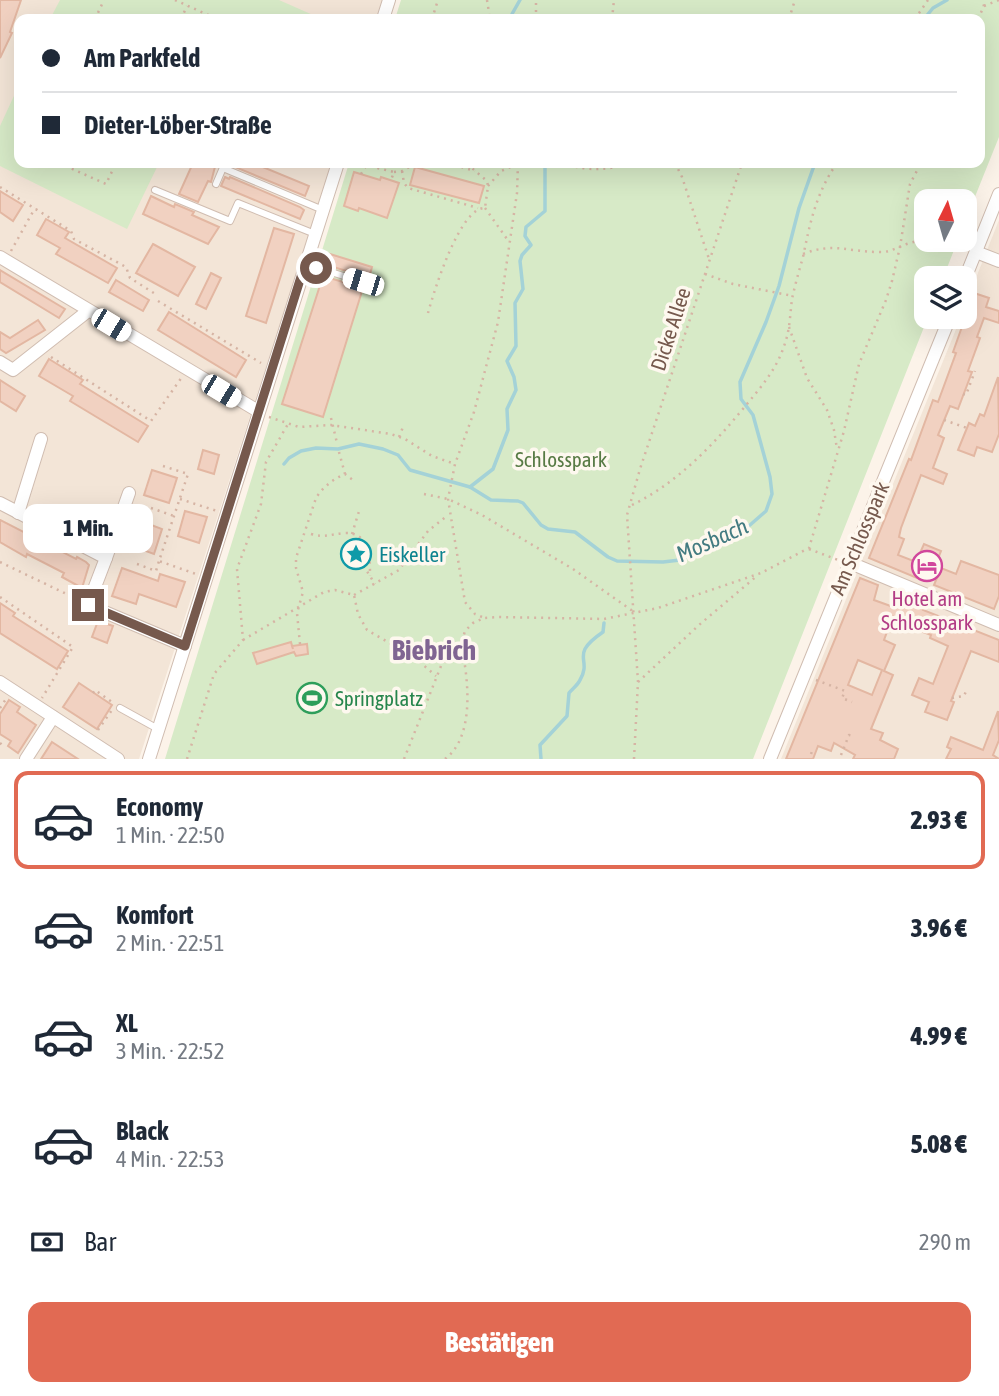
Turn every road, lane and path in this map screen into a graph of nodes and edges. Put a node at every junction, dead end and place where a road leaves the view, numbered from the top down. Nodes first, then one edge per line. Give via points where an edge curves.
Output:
1 (175, 0) edge
2 (982, 0) edge
3 (999, 0) edge
4 (187, 6) junction
5 (984, 6) junction
6 (183, 14) edge
7 (205, 14) edge
8 (980, 14) edge
9 (70, 168) edge
10 (114, 168) edge
11 (223, 168) edge
12 (231, 168) edge
13 (336, 168) edge
14 (365, 168) edge
15 (375, 168) edge
16 (407, 168) edge
17 (465, 168) edge
18 (473, 168) edge
19 (508, 168) edge
20 (518, 168) edge
21 (582, 168) edge
22 (602, 168) edge
23 (678, 168) edge
24 (740, 168) edge
25 (834, 168) edge
26 (918, 168) edge
27 (380, 169) joint
28 (597, 169) joint
29 (402, 171) junction
30 (394, 172) junction
31 (478, 172) junction
32 (361, 174) dead end
33 (391, 180) dead end
34 (216, 184) dead end
35 (488, 186) junction
36 (0, 187) edge
37 (155, 190) dead end
38 (999, 194) edge
39 (35, 208) junction
40 (478, 208) junction
41 (485, 208) junction
42 (323, 209) junction
43 (315, 234) junction
44 (509, 240) junction
45 (914, 242) edge
46 (900, 247) junction
47 (977, 249) edge
48 (976, 252) joint
49 (803, 254) junction
50 (3, 259) edge
51 (709, 259) junction
52 (999, 261) edge
53 (305, 264) junction
54 (970, 266) edge
55 (705, 274) junction
56 (363, 282) dead end
57 (157, 295) dead end
58 (793, 296) junction
59 (158, 301) dead end
60 (88, 311) junction
61 (428, 313) dead end
62 (789, 327) junction
63 (945, 329) edge
64 (39, 349) junction
65 (0, 362) edge
66 (186, 370) junction
67 (273, 370) junction
68 (975, 371) dead end
69 (963, 394) dead end
70 (258, 411) junction
71 (331, 418) dead end
72 (944, 420) dead end
73 (288, 424) junction
74 (331, 425) junction
75 (404, 427) dead end
76 (967, 428) dead end
77 (400, 436) junction
78 (41, 439) dead end
79 (337, 443) dead end
80 (339, 452) dead end
81 (837, 455) junction
82 (455, 464) junction
83 (163, 466) dead end
84 (345, 474) junction
85 (353, 480) dead end
86 (129, 493) dead end
87 (424, 494) dead end
88 (180, 499) junction
89 (448, 499) junction
90 (0, 503) edge
91 (630, 505) junction
92 (151, 508) dead end
93 (360, 508) dead end
94 (18, 513) junction
95 (226, 514) junction
96 (449, 514) junction
97 (174, 516) junction
98 (312, 534) dead end
99 (352, 534) junction
100 (809, 548) junction
101 (356, 554) dead end
102 (106, 558) junction
103 (159, 561) junction
104 (0, 562) edge
105 (848, 562) junction
106 (137, 564) dead end
107 (761, 573) junction
108 (370, 576) junction
109 (206, 577) junction
110 (375, 584) junction
111 (354, 595) junction
112 (0, 597) edge
113 (88, 605) junction
114 (300, 605) junction
115 (634, 612) junction
116 (484, 618) junction
117 (999, 625) edge
118 (243, 640) junction
119 (300, 644) dead end
120 (461, 644) junction
121 (185, 646) junction
122 (803, 675) junction
123 (436, 677) junction
124 (0, 682) edge
125 (638, 682) junction
126 (967, 689) dead end
127 (93, 693) dead end
128 (952, 698) dead end
129 (852, 702) dead end
130 (37, 706) junction
131 (120, 708) dead end
132 (53, 717) junction
133 (158, 729) junction
134 (853, 736) dead end
135 (90, 741) junction
136 (841, 755) dead end
137 (26, 759) edge
138 (118, 759) edge
139 (149, 759) edge
140 (187, 759) edge
141 (404, 759) edge
142 (445, 759) edge
143 (634, 759) edge
144 (770, 759) edge

1 - 4 path
2 - 5 path
3 - 5 path
4 - 6 path
4 - 7 path
5 - 8 path
9 - 10 path via 106,184
11 - 34 lane
12 - 42 lane
13 - 42 street
14 - 32 path
15 - 27 path
16 - 29 path
17 - 31 path
18 - 31 path
19 - 35 path
20 - 44 path
21 - 28 path
22 - 28 path
23 - 51 path
24 - 51 path, Dicke Allee
25 - 49 path via 814,206
26 - 46 path via 910,184
27 - 30 path
29 - 30 path
29 - 40 path via 408,188
30 - 33 path
31 - 35 path
35 - 41 path
36 - 39 path
37 - 43 lane via 230,221 238,203
38 - 47 street
39 - 50 path
39 - 57 path via 71,231 74,239 126,267 130,278
40 - 41 path
40 - 61 path via 457,235
41 - 44 path
42 - 43 street
43 - 53 street
44 - 82 path via 498,322
45 - 46 path
46 - 49 path via 879,253 830,247
46 - 81 path via 886,300 859,364
48 - 52 street
48 - 54 street
49 - 58 path
50 - 60 street
51 - 55 path, Dicke Allee
53 - 56 lane
53 - 67 street
55 - 58 path
55 - 91 path, Dicke Allee
58 - 62 path
59 - 67 path
60 - 64 street
60 - 66 street
62 - 81 path via 807,378 827,410
62 - 91 path via 771,373 711,446 671,482
63 - 105 street, Am Schlosspark
64 - 65 street via 13,370
64 - 66 path via 151,421
66 - 70 street
67 - 70 street
68 - 69 path
70 - 73 path
70 - 95 street
71 - 74 path
72 - 76 path
73 - 74 path
73 - 118 path via 266,462 261,504 237,569
74 - 77 path
74 - 79 path
75 - 77 path
77 - 82 path
78 - 94 street
80 - 84 path
81 - 100 path
82 - 89 path
83 - 88 path via 188,474
84 - 85 path
84 - 114 path via 327,484 316,498 296,558 303,592
86 - 102 street
87 - 89 path
88 - 95 path
88 - 97 path
89 - 96 path
89 - 115 path via 573,569
90 - 94 street
91 - 115 path, Dicke Allee
92 - 97 path
93 - 99 path
94 - 102 street
95 - 109 street
96 - 110 path via 428,531 399,570
96 - 116 path via 466,602
97 - 103 path
98 - 99 path
99 - 108 path via 368,546
100 - 105 path
100 - 107 path
101 - 108 path
102 - 113 street
103 - 106 path via 156,571
103 - 109 path
104 - 113 path
105 - 117 street
105 - 122 street, Am Schlosspark
107 - 115 path
107 - 125 path
108 - 110 path
109 - 121 street
110 - 111 path
111 - 114 path via 324,592
111 - 123 path via 367,630 414,657
112 - 130 path via 73,647
113 - 121 street
114 - 118 path
114 - 119 path
115 - 116 path via 589,620
115 - 125 path, Dicke Allee
116 - 120 path via 465,631
118 - 140 path via 214,674
120 - 123 path
120 - 142 path via 466,718 457,745
121 - 133 street
122 - 129 path via 845,691 842,698
122 - 144 street, Am Schlosspark
123 - 141 path
124 - 130 street
125 - 143 path, Dicke Allee
126 - 128 path via 964,696
127 - 135 path via 95,690 116,704
130 - 132 street
131 - 133 lane
132 - 135 street
132 - 137 street
133 - 139 street
134 - 136 path via 849,734
135 - 138 street

